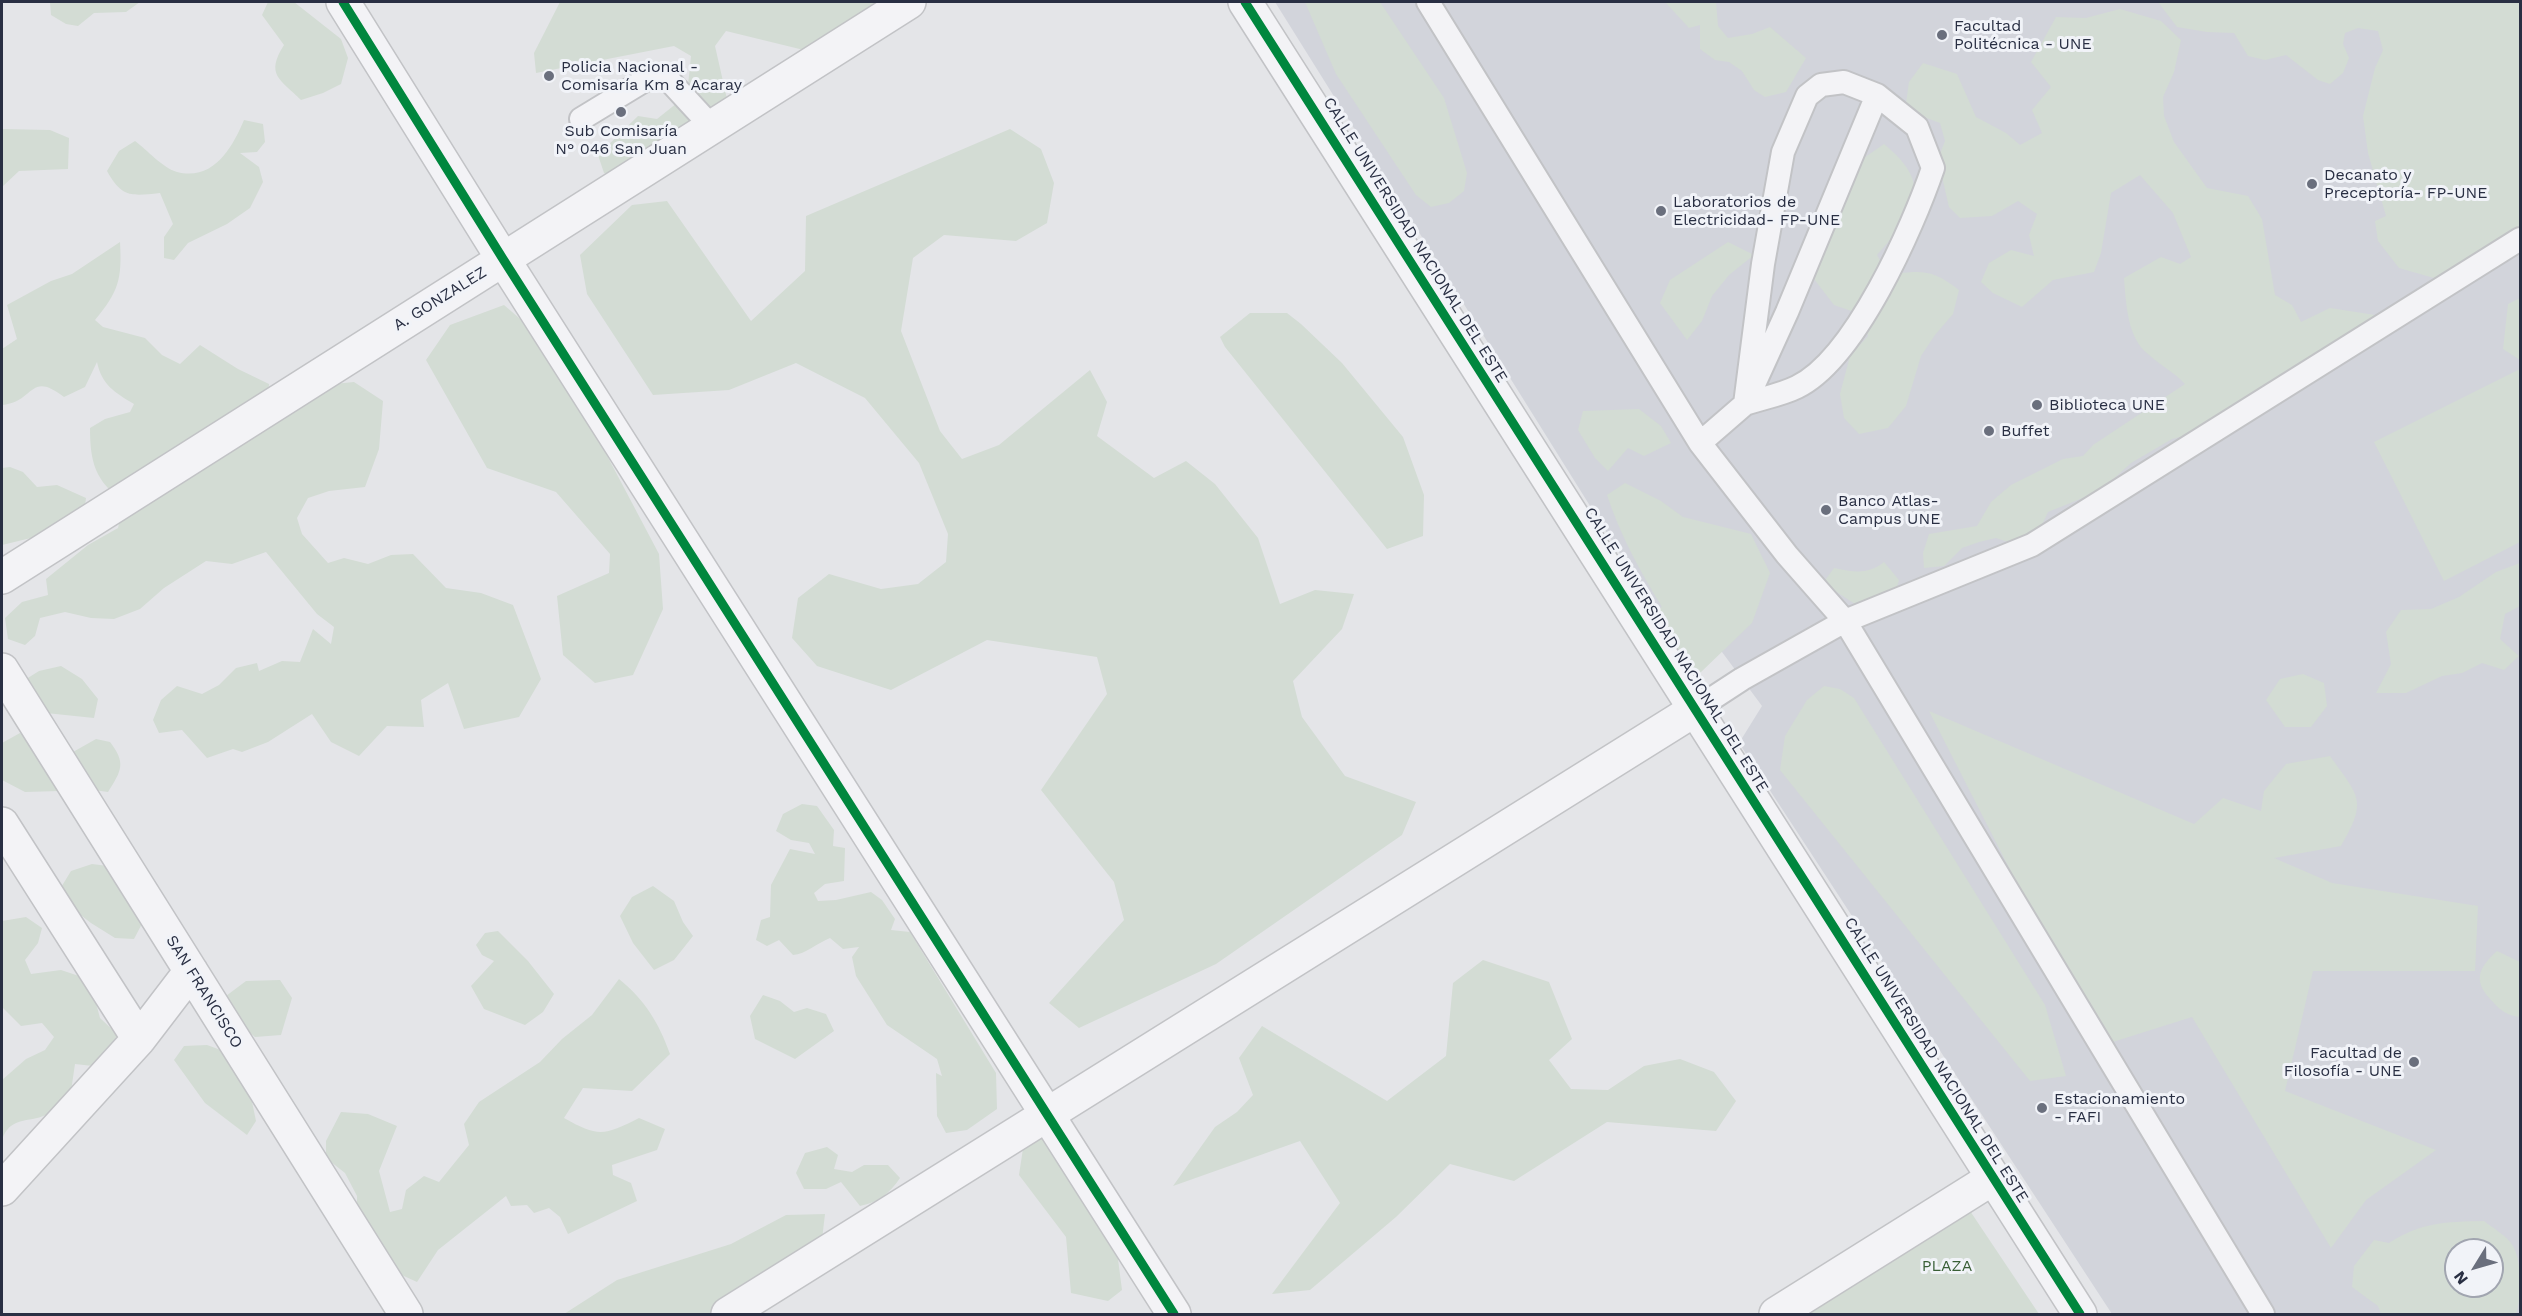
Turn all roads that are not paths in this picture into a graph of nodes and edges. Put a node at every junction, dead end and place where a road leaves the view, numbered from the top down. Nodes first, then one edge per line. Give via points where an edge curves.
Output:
1 (343, 2) edge
2 (909, 2) edge
3 (1245, 2) edge
4 (1428, 2) edge
5 (1877, 95) junction
6 (581, 119) dead end
7 (712, 127) junction
8 (2520, 239) edge
9 (503, 259) junction
10 (1745, 404) junction
11 (1700, 443) junction
12 (2, 577) edge
13 (1845, 621) junction
14 (2, 670) edge
15 (1696, 709) junction
16 (2, 824) edge
17 (191, 971) junction
18 (138, 1039) junction
19 (1049, 1114) junction
20 (1993, 1178) junction
21 (2, 1188) edge
22 (406, 1314) edge
23 (728, 1314) edge
24 (1174, 1314) edge
25 (1776, 1314) edge
26 (2080, 1314) edge
27 (2263, 1314) edge

1 - 9 street
2 - 7 street, A. GONZALEZ
3 - 15 street, CALLE UNIVERSIDAD NACIONAL DEL ESTE
4 - 11 lane
5 - 10 lane
5 - 10 lane via 1844,82 1821,86 1807,96 1783,152 1763,264
5 - 10 lane via 1917,127 1933,168 1918,212 1857,327 1822,369 1798,387
6 - 7 lane via 655,74 666,77
7 - 9 street, A. GONZALEZ
8 - 13 lane via 2032,545
9 - 12 street, A. GONZALEZ
9 - 19 street
10 - 11 lane
11 - 13 lane via 1787,555
13 - 15 lane
13 - 27 lane
14 - 17 street, SAN FRANCISCO
15 - 19 street
15 - 20 street, CALLE UNIVERSIDAD NACIONAL DEL ESTE
16 - 18 street
17 - 18 street
17 - 22 street, SAN FRANCISCO
18 - 21 street
19 - 23 street
19 - 24 street
20 - 25 street
20 - 26 street, CALLE UNIVERSIDAD NACIONAL DEL ESTE

